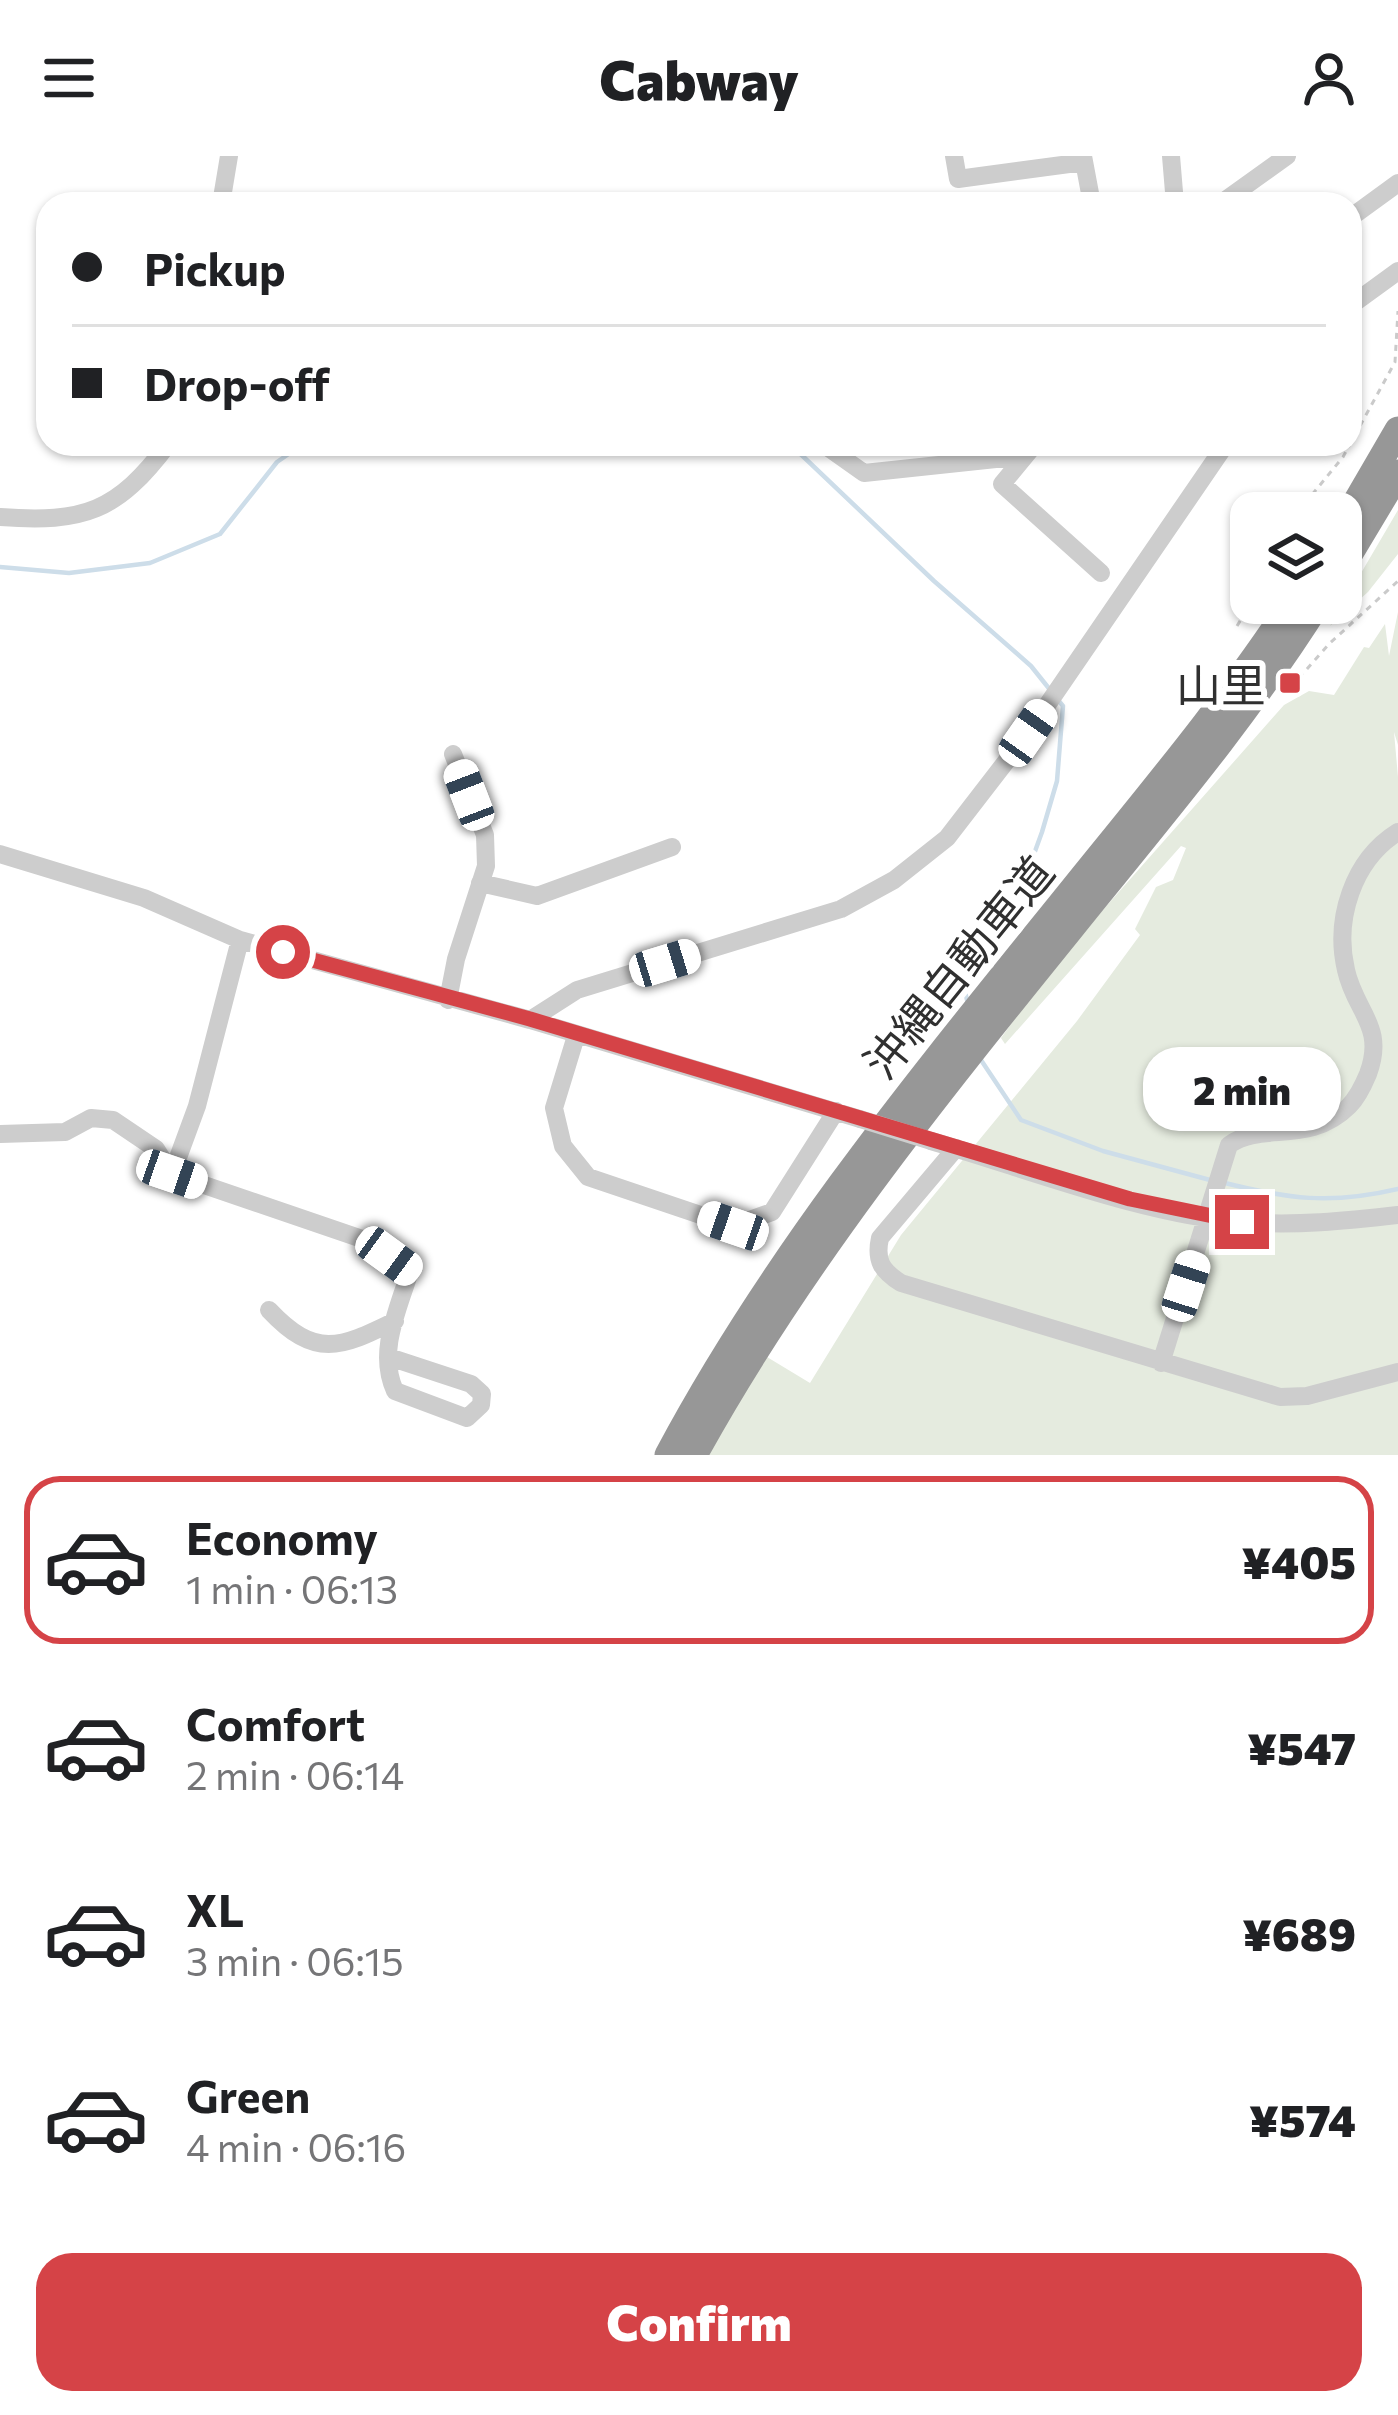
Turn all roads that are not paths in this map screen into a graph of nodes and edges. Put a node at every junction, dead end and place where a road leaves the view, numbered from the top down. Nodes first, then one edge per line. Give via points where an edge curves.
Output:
1 (229, 156) edge
2 (954, 156) edge
3 (1171, 156) edge
4 (1287, 156) edge
5 (1083, 159) edge
6 (1398, 183) edge
7 (223, 192) edge
8 (1090, 192) edge
9 (1174, 192) edge
10 (1237, 192) edge
11 (1362, 209) edge
12 (1398, 271) edge
13 (1362, 297) edge
14 (1398, 430) edge
15 (158, 456) edge
16 (841, 456) edge
17 (986, 456) edge
18 (1024, 456) edge
19 (1218, 456) edge
20 (1398, 473) edge
21 (1362, 492) edge
22 (0, 517) edge
23 (1362, 533) edge
24 (1101, 573) dead end
25 (1276, 624) edge
26 (1303, 624) edge
27 (453, 754) dead end
28 (1398, 832) edge
29 (672, 847) dead end
30 (0, 854) edge
31 (480, 883) junction
32 (240, 940) junction
33 (448, 1000) junction
34 (530, 1019) junction
35 (576, 1036) junction
36 (1375, 1040) junction
37 (1398, 1040) edge
38 (836, 1111) junction
39 (0, 1134) edge
40 (956, 1148) junction
41 (172, 1174) junction
42 (1398, 1215) edge
43 (1207, 1218) junction
44 (269, 1310) dead end
45 (395, 1321) junction
46 (392, 1358) dead end
47 (1161, 1363) junction
48 (1398, 1372) edge
49 (668, 1455) edge
50 (694, 1455) edge

1 - 7 street
2 - 5 street via 958,179
3 - 9 street
4 - 10 street
5 - 8 street
6 - 11 street
12 - 13 street
14 - 21 highway
15 - 22 street via 105,506 73,516
16 - 17 street via 864,473
18 - 24 street via 1002,484
19 - 34 street via 947,838 841,909 577,990
20 - 23 highway
25 - 49 highway, 沖縄自動車道 via 825,1204
26 - 50 highway, 沖縄自動車道 via 920,1117 790,1300
27 - 31 street via 485,835
28 - 36 street via 1364,865 1344,913 1346,971
29 - 31 street via 537,896
30 - 32 street via 144,898
31 - 33 street
32 - 33 street
32 - 41 street
33 - 34 street
34 - 35 street
35 - 38 street
35 - 38 street via 554,1108 563,1146 588,1177 733,1226 772,1212
36 - 37 street
36 - 43 street via 1358,1096 1333,1120 1229,1145
38 - 40 street, bridge
39 - 41 street via 65,1132 91,1118 113,1120 156,1149
40 - 43 street
40 - 47 street via 880,1238 885,1273
41 - 45 street via 368,1241 410,1271
42 - 43 street
43 - 47 street
44 - 45 street via 306,1341 335,1347
45 - 46 street via 386,1371 395,1390 466,1418 481,1406 471,1384
47 - 48 street via 1280,1397

